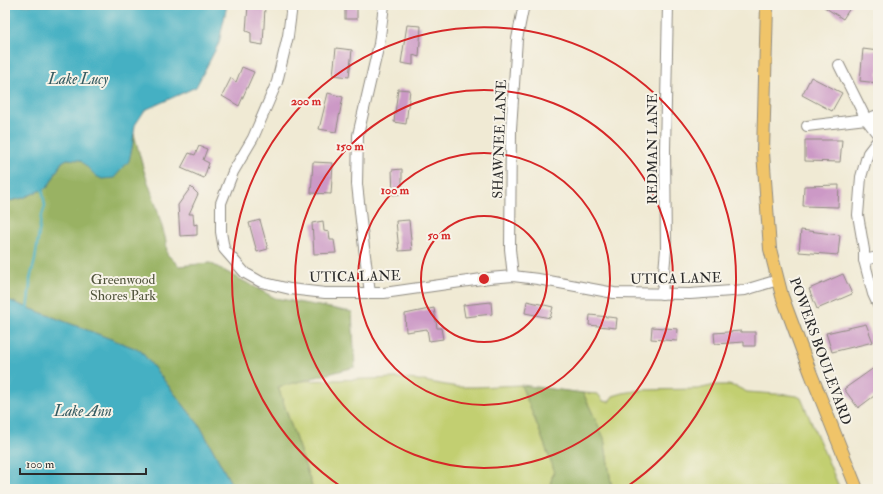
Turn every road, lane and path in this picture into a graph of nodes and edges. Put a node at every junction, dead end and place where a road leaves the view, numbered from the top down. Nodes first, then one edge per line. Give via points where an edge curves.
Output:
1 (292, 5) edge
2 (384, 5) edge
3 (526, 5) edge
4 (668, 5) edge
5 (767, 5) edge
6 (839, 65) dead end
7 (878, 115) edge
8 (866, 119) junction
9 (807, 126) dead end
10 (878, 135) edge
11 (878, 140) edge
12 (878, 257) edge
13 (864, 260) junction
14 (513, 276) junction
15 (778, 280) junction
16 (370, 293) junction
17 (662, 294) junction
18 (878, 305) edge
19 (857, 489) edge

1 - 16 street, UTICA LANE via 288,36 277,82 253,138 233,172 221,203 224,249 245,273 261,282 325,294
2 - 16 street via 379,44 358,135 357,184
3 - 14 street, SHAWNEE LANE via 517,39 511,129 510,249
4 - 17 street, REDMAN LANE via 666,249
5 - 15 main road, POWERS BOULEVARD via 763,152 770,249
6 - 8 street
7 - 8 street
8 - 9 street
8 - 10 street
11 - 13 street via 868,153 862,177 858,215
12 - 13 street
13 - 18 street
14 - 16 street, UTICA LANE
14 - 17 street, UTICA LANE via 614,293
15 - 17 street, UTICA LANE via 745,290
15 - 19 main road, POWERS BOULEVARD via 800,345

